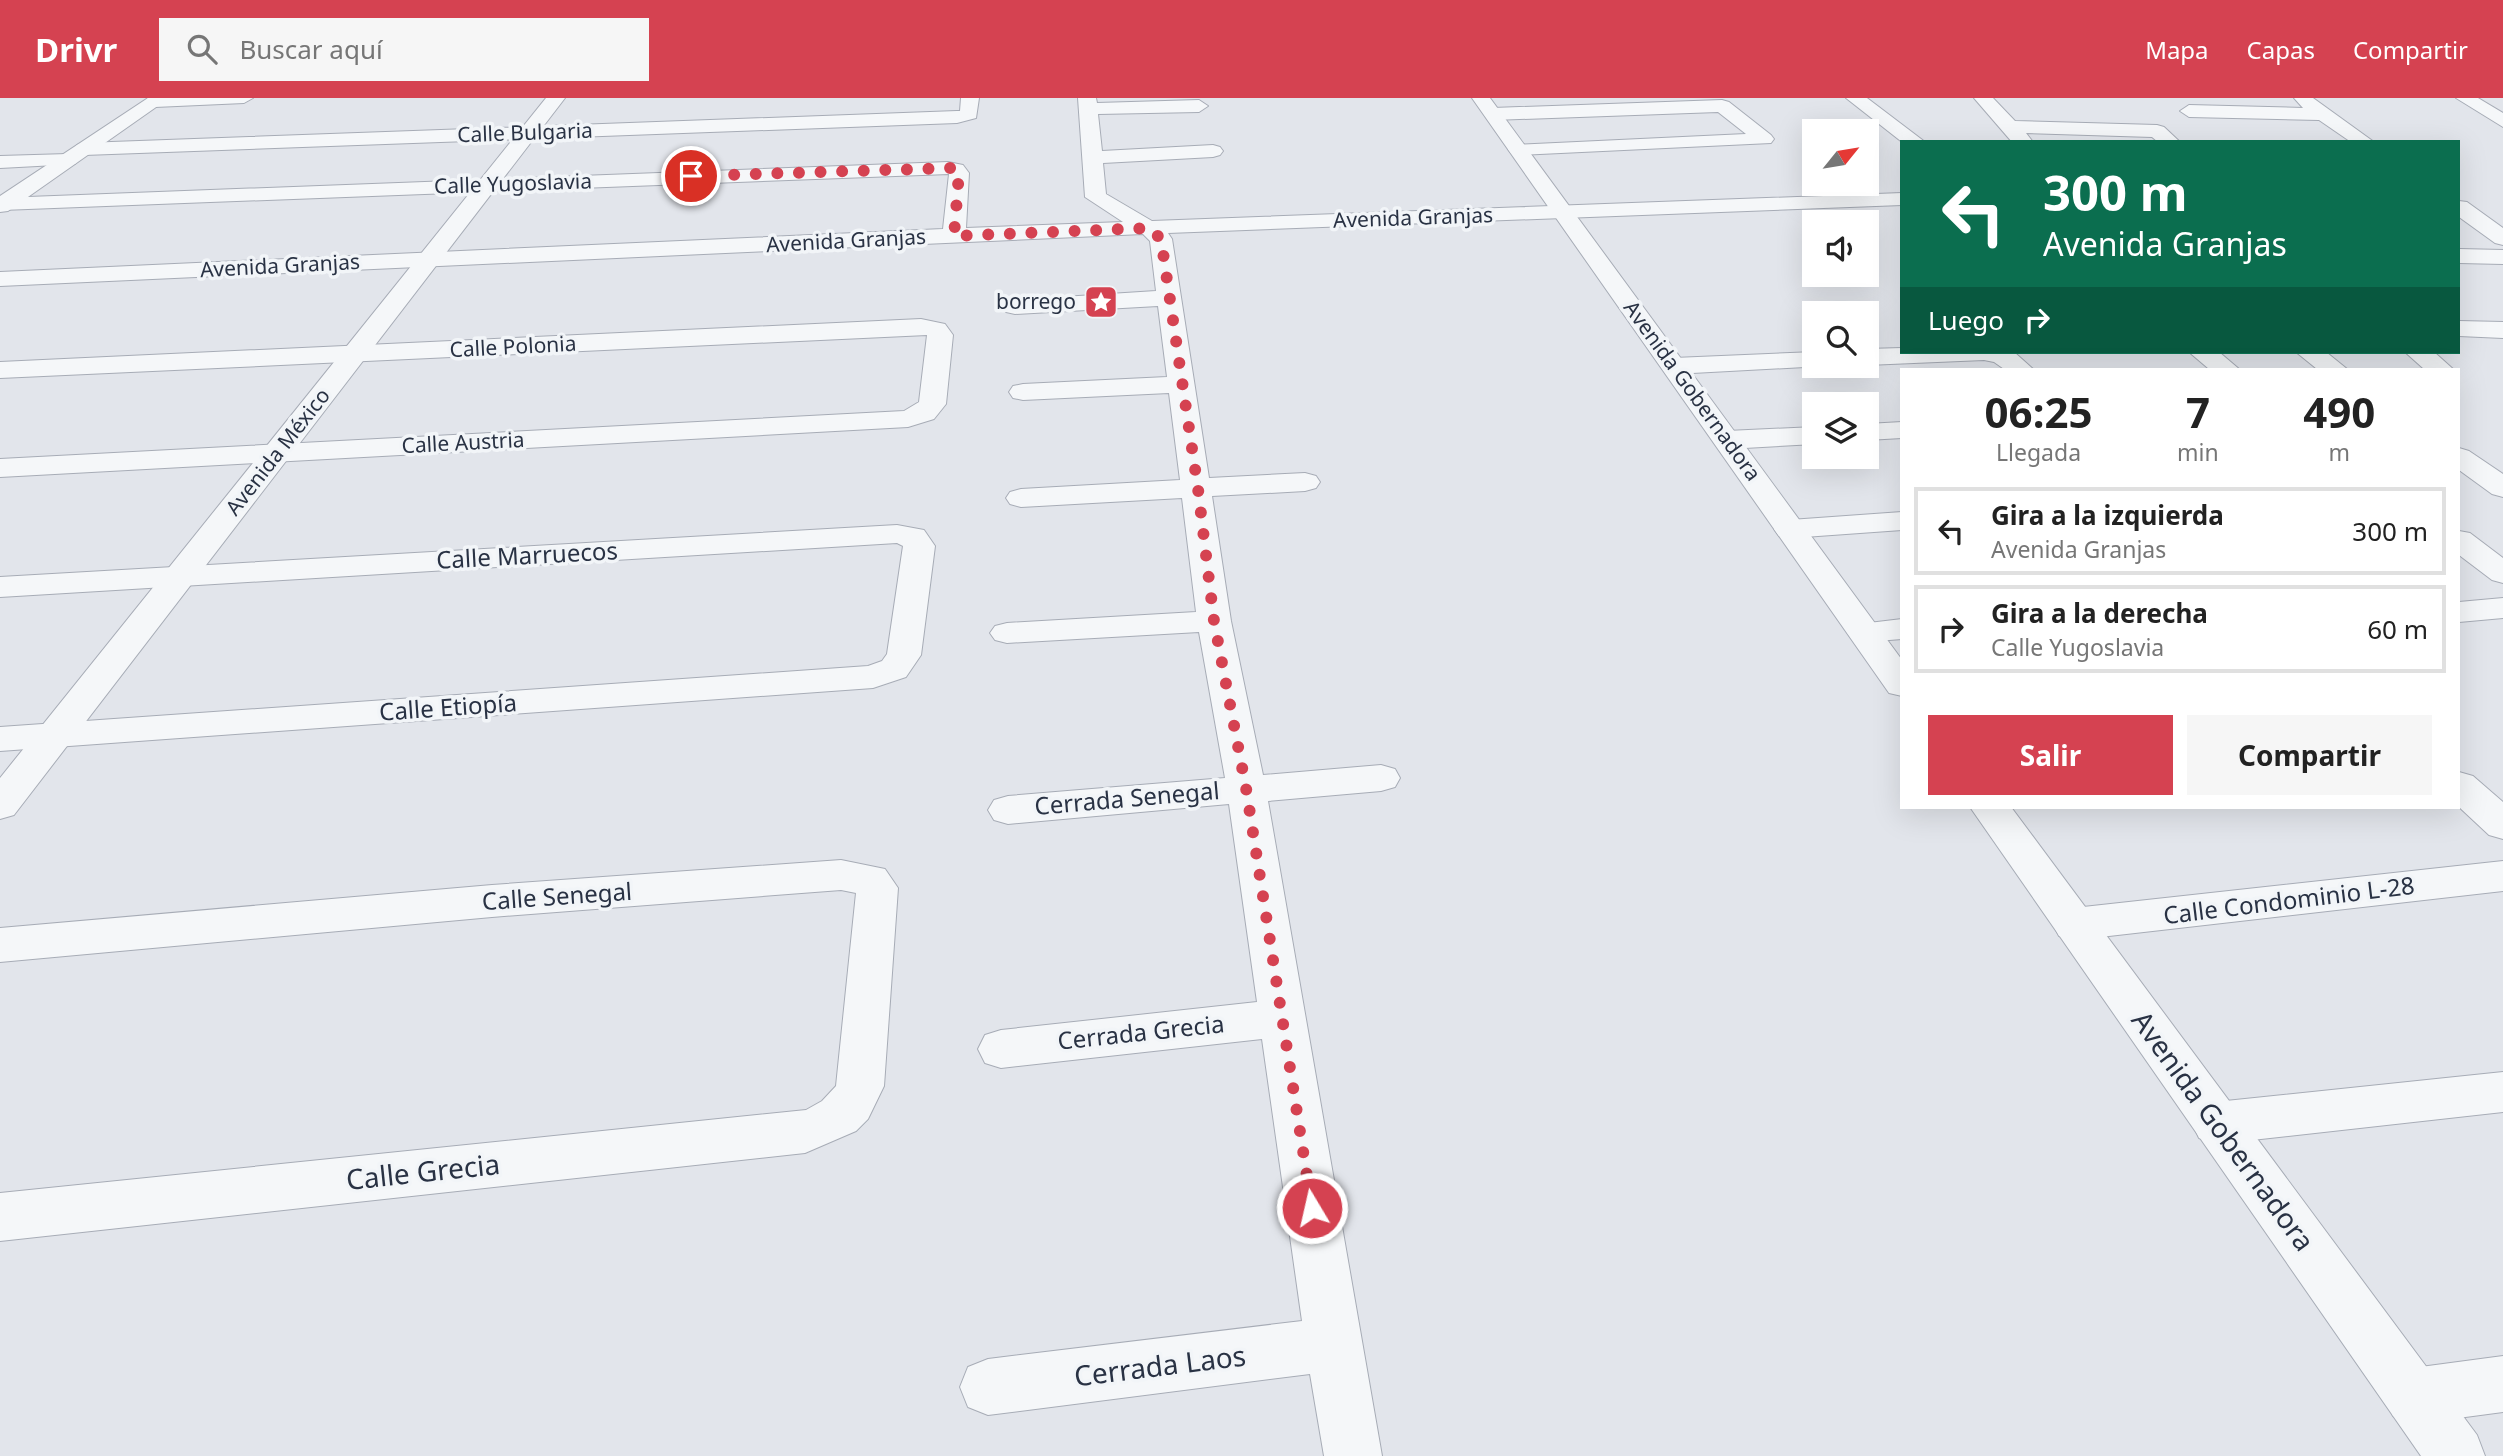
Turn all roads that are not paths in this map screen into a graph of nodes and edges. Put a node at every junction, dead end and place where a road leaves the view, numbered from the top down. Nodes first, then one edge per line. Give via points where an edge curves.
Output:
1 (244, 98) edge
2 (556, 98) edge
3 (1855, 98) edge
4 (1983, 98) edge
5 (2301, 98) edge
6 (2465, 98) edge
7 (157, 99) edge
8 (1087, 104) edge
9 (968, 106) edge
10 (1199, 106) dead end
11 (1487, 106) edge
12 (2189, 111) dead end
13 (2323, 114) junction
14 (2503, 121) edge
15 (530, 132) junction
16 (2017, 134) edge
17 (1912, 140) edge
18 (2168, 140) edge
19 (2361, 140) edge
20 (1518, 149) junction
21 (1213, 151) dead end
22 (76, 155) junction
23 (1094, 157) junction
24 (0, 162) edge
25 (487, 186) junction
26 (1900, 199) edge
27 (1, 205) edge
28 (2460, 208) edge
29 (1564, 213) junction
30 (1149, 228) junction
31 (954, 236) junction
32 (2503, 239) edge
33 (2460, 256) edge
34 (2503, 257) edge
35 (429, 259) junction
36 (0, 279) edge
37 (1168, 298) junction
38 (1015, 307) dead end
39 (2460, 328) edge
40 (2503, 331) edge
41 (354, 354) junction
42 (1945, 354) edge
43 (1994, 354) edge
44 (2205, 354) edge
45 (2312, 354) edge
46 (2421, 354) edge
47 (1879, 357) edge
48 (1802, 361) edge
49 (1674, 366) junction
50 (2019, 368) edge
51 (2225, 368) edge
52 (2333, 368) edge
53 (2439, 368) edge
54 (0, 370) edge
55 (1181, 384) junction
56 (1023, 392) dead end
57 (924, 414) joint
58 (1900, 430) edge
59 (1879, 431) edge
60 (1802, 436) edge
61 (1727, 440) junction
62 (278, 454) junction
63 (2460, 458) edge
64 (0, 468) edge
65 (1305, 482) dead end
66 (2503, 488) edge
67 (1198, 489) junction
68 (1021, 498) dead end
69 (1900, 521) edge
70 (1790, 529) junction
71 (2460, 541) edge
72 (2503, 573) edge
73 (179, 578) junction
74 (0, 587) edge
75 (2503, 608) edge
76 (2460, 612) edge
77 (1214, 621) junction
78 (1900, 629) edge
79 (1864, 632) junction
80 (1007, 633) dead end
81 (894, 670) joint
82 (1900, 682) edge
83 (54, 736) junction
84 (0, 739) edge
85 (1381, 778) dead end
86 (2460, 786) edge
87 (1246, 788) junction
88 (0, 805) edge
89 (1991, 809) edge
90 (1008, 810) dead end
91 (2503, 825) edge
92 (2503, 876) edge
93 (2074, 924) junction
94 (0, 945) edge
95 (1282, 1018) junction
96 (1001, 1048) dead end
97 (2503, 1092) edge
98 (843, 1115) joint
99 (2216, 1123) junction
100 (0, 1217) edge
101 (1333, 1344) junction
102 (2503, 1384) edge
103 (988, 1387) dead end
104 (2413, 1396) junction
105 (1353, 1456) edge
106 (2456, 1456) edge

1 - 7 street
2 - 15 street, Avenida México
3 - 17 street
4 - 16 street
5 - 13 street
6 - 14 street
7 - 22 street
8 - 10 street
8 - 23 street
9 - 15 street, Calle Bulgaria
11 - 20 street, Avenida Gobernadora
11 - 20 street via 1722,106 1764,139
12 - 13 street
13 - 19 street
15 - 22 street, Calle Bulgaria
15 - 25 street, Avenida México
16 - 18 street via 2157,131
20 - 29 street, Avenida Gobernadora
21 - 23 street
22 - 24 street, Calle Bulgaria
22 - 27 street
23 - 30 street via 1096,197
25 - 27 street, Calle Yugoslavia
25 - 31 street, Calle Yugoslavia via 952,168 959,173
25 - 35 street, Avenida México
26 - 29 street, Avenida Granjas
28 - 32 street
29 - 30 street, Avenida Granjas
29 - 49 street, Avenida Gobernadora
30 - 31 street, Avenida Granjas
30 - 37 street via 1161,239
31 - 35 street, Avenida Granjas
33 - 34 street
35 - 36 street, Avenida Granjas
35 - 41 street, Avenida México
37 - 38 street
37 - 55 street
39 - 40 street
41 - 54 street, Calle Polonia
41 - 57 street, Calle Polonia via 930,328 940,335 932,404
41 - 62 street, Avenida México
42 - 47 street
43 - 50 street
44 - 51 street
45 - 52 street
46 - 53 street
48 - 49 street
49 - 61 street, Avenida Gobernadora
55 - 56 street
55 - 67 street
57 - 62 street, Calle Austria via 908,419
58 - 59 street
60 - 61 street
61 - 70 street, Avenida Gobernadora
62 - 64 street, Calle Austria
62 - 73 street, Avenida México
63 - 66 street
65 - 67 street
67 - 68 street
67 - 77 street
69 - 70 street
70 - 79 street, Avenida Gobernadora
71 - 72 street
73 - 74 street, Calle Marruecos
73 - 81 street, Calle Marruecos via 906,534 918,540 919,546 904,655
73 - 83 street, Avenida México
75 - 76 street
77 - 80 street
77 - 87 street
78 - 79 street
79 - 82 street, Avenida Gobernadora
81 - 83 street, Calle Etiopía via 873,677
83 - 84 street, Calle Etiopía
83 - 88 street, Avenida México
85 - 87 street, Cerrada Senegal
86 - 91 street
87 - 90 street, Cerrada Senegal
87 - 95 street
89 - 93 street, Avenida Gobernadora
92 - 93 street, Calle Condominio L-28
93 - 99 street, Avenida Gobernadora
94 - 98 street, Calle Senegal via 492,901 859,876 877,888 877,900 860,1086 855,1102
95 - 96 street, Cerrada Grecia
95 - 101 street
97 - 99 street
98 - 100 street, Calle Grecia via 805,1132
99 - 104 street, Avenida Gobernadora
101 - 103 street, Cerrada Laos
101 - 105 street
102 - 104 street
104 - 106 street, Avenida Gobernadora

